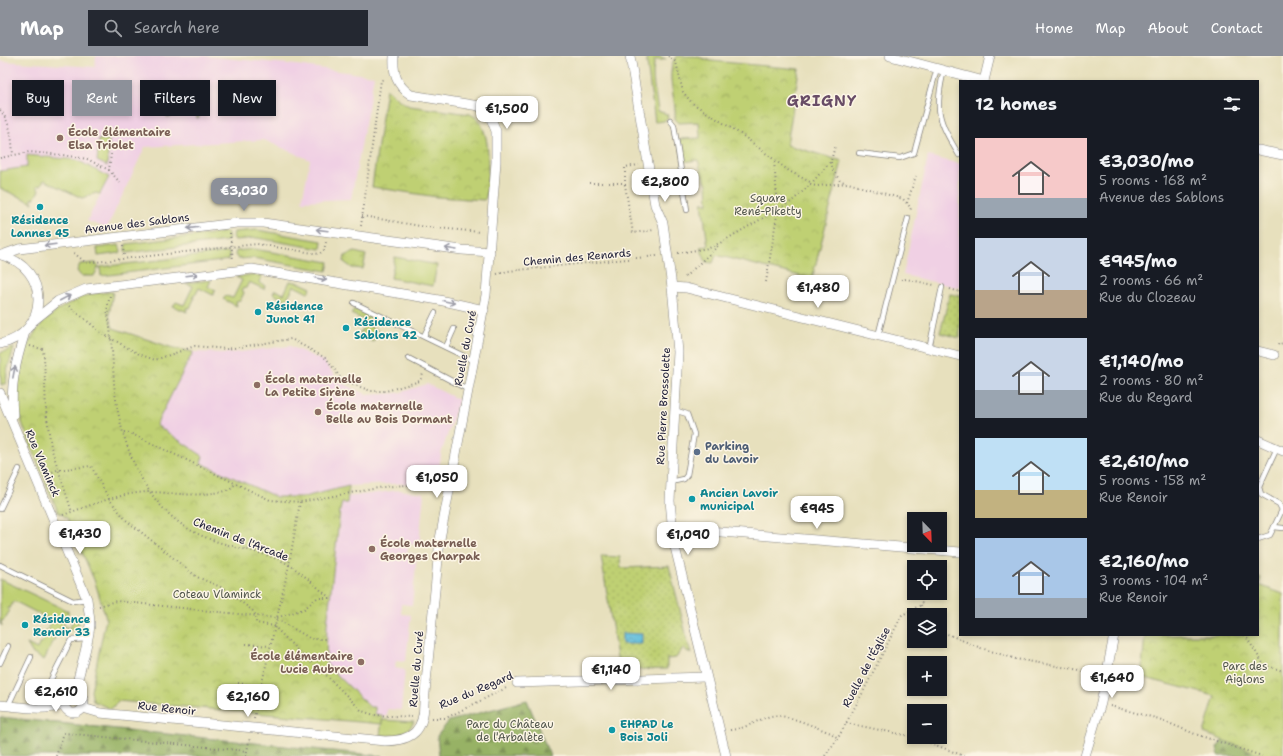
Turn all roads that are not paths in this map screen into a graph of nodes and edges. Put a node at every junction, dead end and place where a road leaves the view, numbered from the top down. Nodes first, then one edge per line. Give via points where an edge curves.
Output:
1 (394, 56) edge
2 (630, 56) edge
3 (890, 56) edge
4 (990, 56) edge
5 (940, 69) junction
6 (980, 80) edge
7 (984, 80) edge
8 (670, 120) dead end
9 (1259, 150) edge
10 (859, 153) dead end
11 (959, 155) dead end
12 (1283, 155) edge
13 (687, 210) dead end
14 (908, 218) road end
15 (490, 252) junction
16 (1, 255) edge
17 (672, 287) junction
18 (942, 287) road end
19 (354, 303) dead end
20 (484, 310) junction
21 (435, 313) dead end
22 (34, 321) junction
23 (454, 330) dead end
24 (25, 332) junction
25 (424, 336) junction
26 (878, 336) junction
27 (0, 344) edge
28 (446, 347) junction
29 (929, 349) junction
30 (1259, 351) edge
31 (1274, 355) dead end
32 (959, 356) edge
33 (408, 358) dead end
34 (475, 362) junction
35 (469, 390) junction
36 (0, 393) edge
37 (676, 411) junction
38 (14, 425) junction
39 (1259, 440) edge
40 (1280, 450) edge
41 (19, 469) dead end
42 (671, 482) junction
43 (0, 509) edge
44 (1274, 527) junction
45 (673, 528) junction
46 (1283, 528) edge
47 (1259, 538) edge
48 (959, 552) edge
49 (0, 565) edge
50 (87, 599) junction
51 (1114, 636) edge
52 (88, 639) junction
53 (8, 646) dead end
54 (31, 657) dead end
55 (0, 663) edge
56 (705, 677) junction
57 (517, 683) road end
58 (75, 693) junction
59 (64, 705) junction
60 (4, 706) edge
61 (83, 708) junction
62 (39, 709) junction
63 (415, 733) joint
64 (726, 756) edge
65 (1085, 756) edge

1 - 15 street, Ruelle du Curé via 394,75 403,90 411,95 473,104 490,116 496,131
2 - 17 street, Rue Pierre Brossolette via 655,205 663,229
3 - 5 street
4 - 7 street
5 - 6 street
5 - 10 lane via 914,153 900,158
5 - 11 lane via 939,115 942,127
8 - 13 lane via 674,126
9 - 12 street
14 - 26 lane
15 -> 16 street, Avenue des Sablons via 262,223 229,224 19,249
15 - 20 street, Ruelle du Curé
16 - 22 street, Avenue des Sablons via 22,265 33,278 38,293 38,308
17 - 26 street via 686,288
17 - 37 street, Rue Pierre Brossolette via 678,352
18 - 29 lane
19 - 25 lane
22 -> 20 street, Avenue des Sablons via 63,298 86,289 234,270 268,270
20 - 34 street, Ruelle du Curé
21 - 25 lane
22 - 24 street, Avenue des Sablons
23 - 28 lane
24 - 27 street, Avenue des Sablons via 12,342
38 -> 24 street, Rue Vlaminck via 11,399 13,375
25 - 28 lane
26 - 29 street
28 - 34 lane
29 - 32 street
30 - 31 street
33 - 35 lane
34 - 35 street, Ruelle du Curé
35 - 63 street, Ruelle du Curé via 437,563 424,717
36 - 38 street, Rue Vlaminck
37 - 42 street, Rue Pierre Brossolette
37 - 42 lane via 687,414 694,434 687,475 684,480
38 - 50 street, Rue Vlaminck
39 - 40 street
40 - 44 lane via 1259,487 1261,494 1279,504 1282,510
41 - 43 lane
42 - 45 street, Rue Pierre Brossolette
44 - 46 lane
44 - 47 lane via 1270,535
45 - 48 street
45 - 56 street, Rue Pierre Brossolette via 674,543
49 - 50 lane via 73,601
50 - 52 street, Rue Vlaminck via 90,623
51 - 65 street via 1101,703
52 - 58 street, Rue Vlaminck
52 - 62 lane via 71,640 42,697
53 - 55 lane
54 - 60 lane
56 - 57 street, Rue du Regard
56 - 64 street, Rue Pierre Brossolette
58 - 59 street via 66,696
58 - 61 street via 83,698
59 - 61 street, Rue Renoir via 71,713
59 - 62 street via 52,709
60 - 62 street
61 - 63 street, Rue Renoir via 100,713 386,741 398,741

